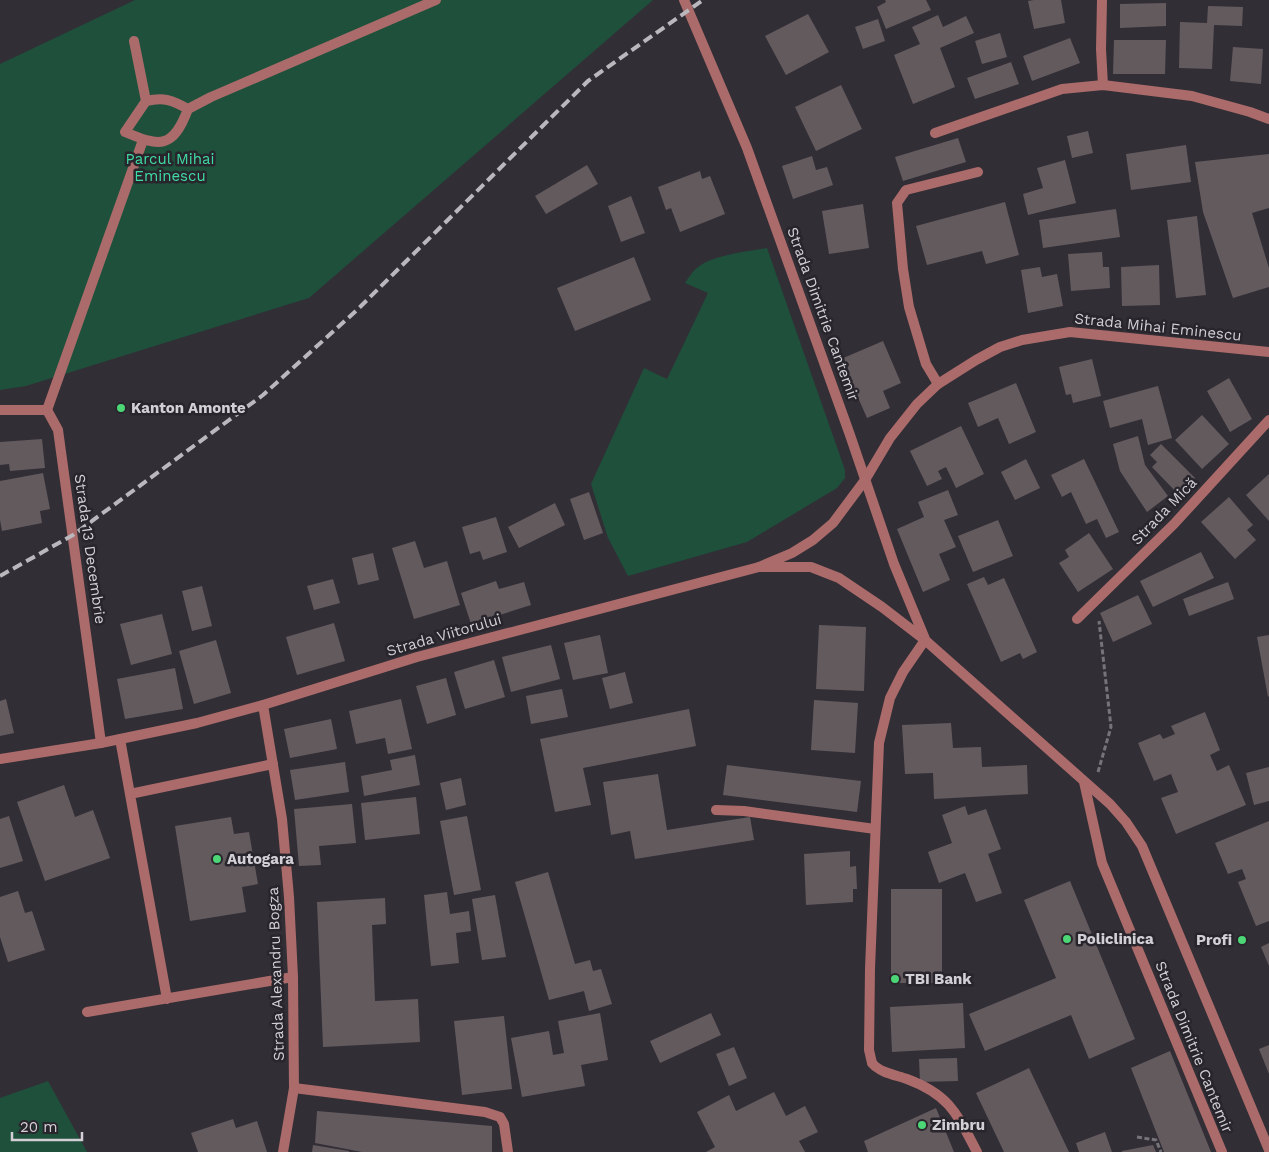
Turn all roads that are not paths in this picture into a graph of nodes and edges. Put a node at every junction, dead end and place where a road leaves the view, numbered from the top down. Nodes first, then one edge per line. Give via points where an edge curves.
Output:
1 (436, 0) edge
2 (684, 0) edge
3 (1102, 0) edge
4 (134, 41) dead end
5 (1103, 85) junction
6 (146, 101) junction
7 (188, 109) junction
8 (1269, 119) edge
9 (935, 133) dead end
10 (143, 140) junction
11 (978, 172) dead end
12 (1269, 352) edge
13 (938, 384) junction
14 (0, 410) edge
15 (48, 410) junction
16 (1269, 420) edge
17 (865, 480) junction
18 (759, 567) junction
19 (1077, 619) road end
20 (925, 640) junction
21 (263, 705) junction
22 (120, 739) junction
23 (101, 743) junction
24 (0, 759) edge
25 (273, 764) junction
26 (1084, 782) junction
27 (130, 794) junction
28 (716, 810) dead end
29 (874, 829) junction
30 (293, 977) junction
31 (167, 999) junction
32 (87, 1012) dead end
33 (294, 1088) junction
34 (1269, 1150) edge
35 (283, 1152) edge
36 (508, 1152) edge
37 (977, 1152) edge
38 (1222, 1152) edge

1 - 7 street
2 - 17 street, Strada Dimitrie Cantemir via 747,148
3 - 5 street
4 - 6 street
5 - 8 street via 1192,96
5 - 9 street via 1062,89
6 - 7 street via 159,98 174,101
6 - 10 street via 125,132
7 - 10 street via 181,126 170,139 156,144
10 - 15 street
11 - 13 street via 906,190 897,203 909,307 926,364
12 - 13 street, Strada Mihai Eminescu via 1070,332 1000,347
13 - 17 street, Strada Mihai Eminescu via 903,420
14 - 15 street
15 - 23 street, Strada 13 Decembrie via 58,430
16 - 19 street, Strada Mică via 1174,524
17 - 18 street, Strada Viitorului via 833,523 813,540
17 - 20 street, Strada Dimitrie Cantemir
18 - 20 street, Strada Dimitrie Cantemir via 811,567 839,578
18 - 21 street, Strada Viitorului via 417,658
20 - 26 street, Strada Dimitrie Cantemir
20 - 29 street via 902,672 883,723
21 - 22 street, Strada Viitorului via 197,724
21 - 25 street, Strada Alexandru Bogza
22 - 23 street, Strada Viitorului
22 - 27 street
23 - 24 street, Strada Viitorului
25 - 27 street
25 - 30 street, Strada Alexandru Bogza via 282,819
26 - 34 street, Strada Dimitrie Cantemir via 1110,804 1142,846
26 - 38 street, Strada Dimitrie Cantemir via 1102,863
27 - 31 street
28 - 29 street
29 - 37 street via 869,1050 872,1063 879,1070 922,1085 943,1098 954,1108
30 - 31 street
30 - 33 street, Strada Alexandru Bogza
31 - 32 street
33 - 35 street, Strada Alexandru Bogza
33 - 36 street via 485,1112 500,1117

